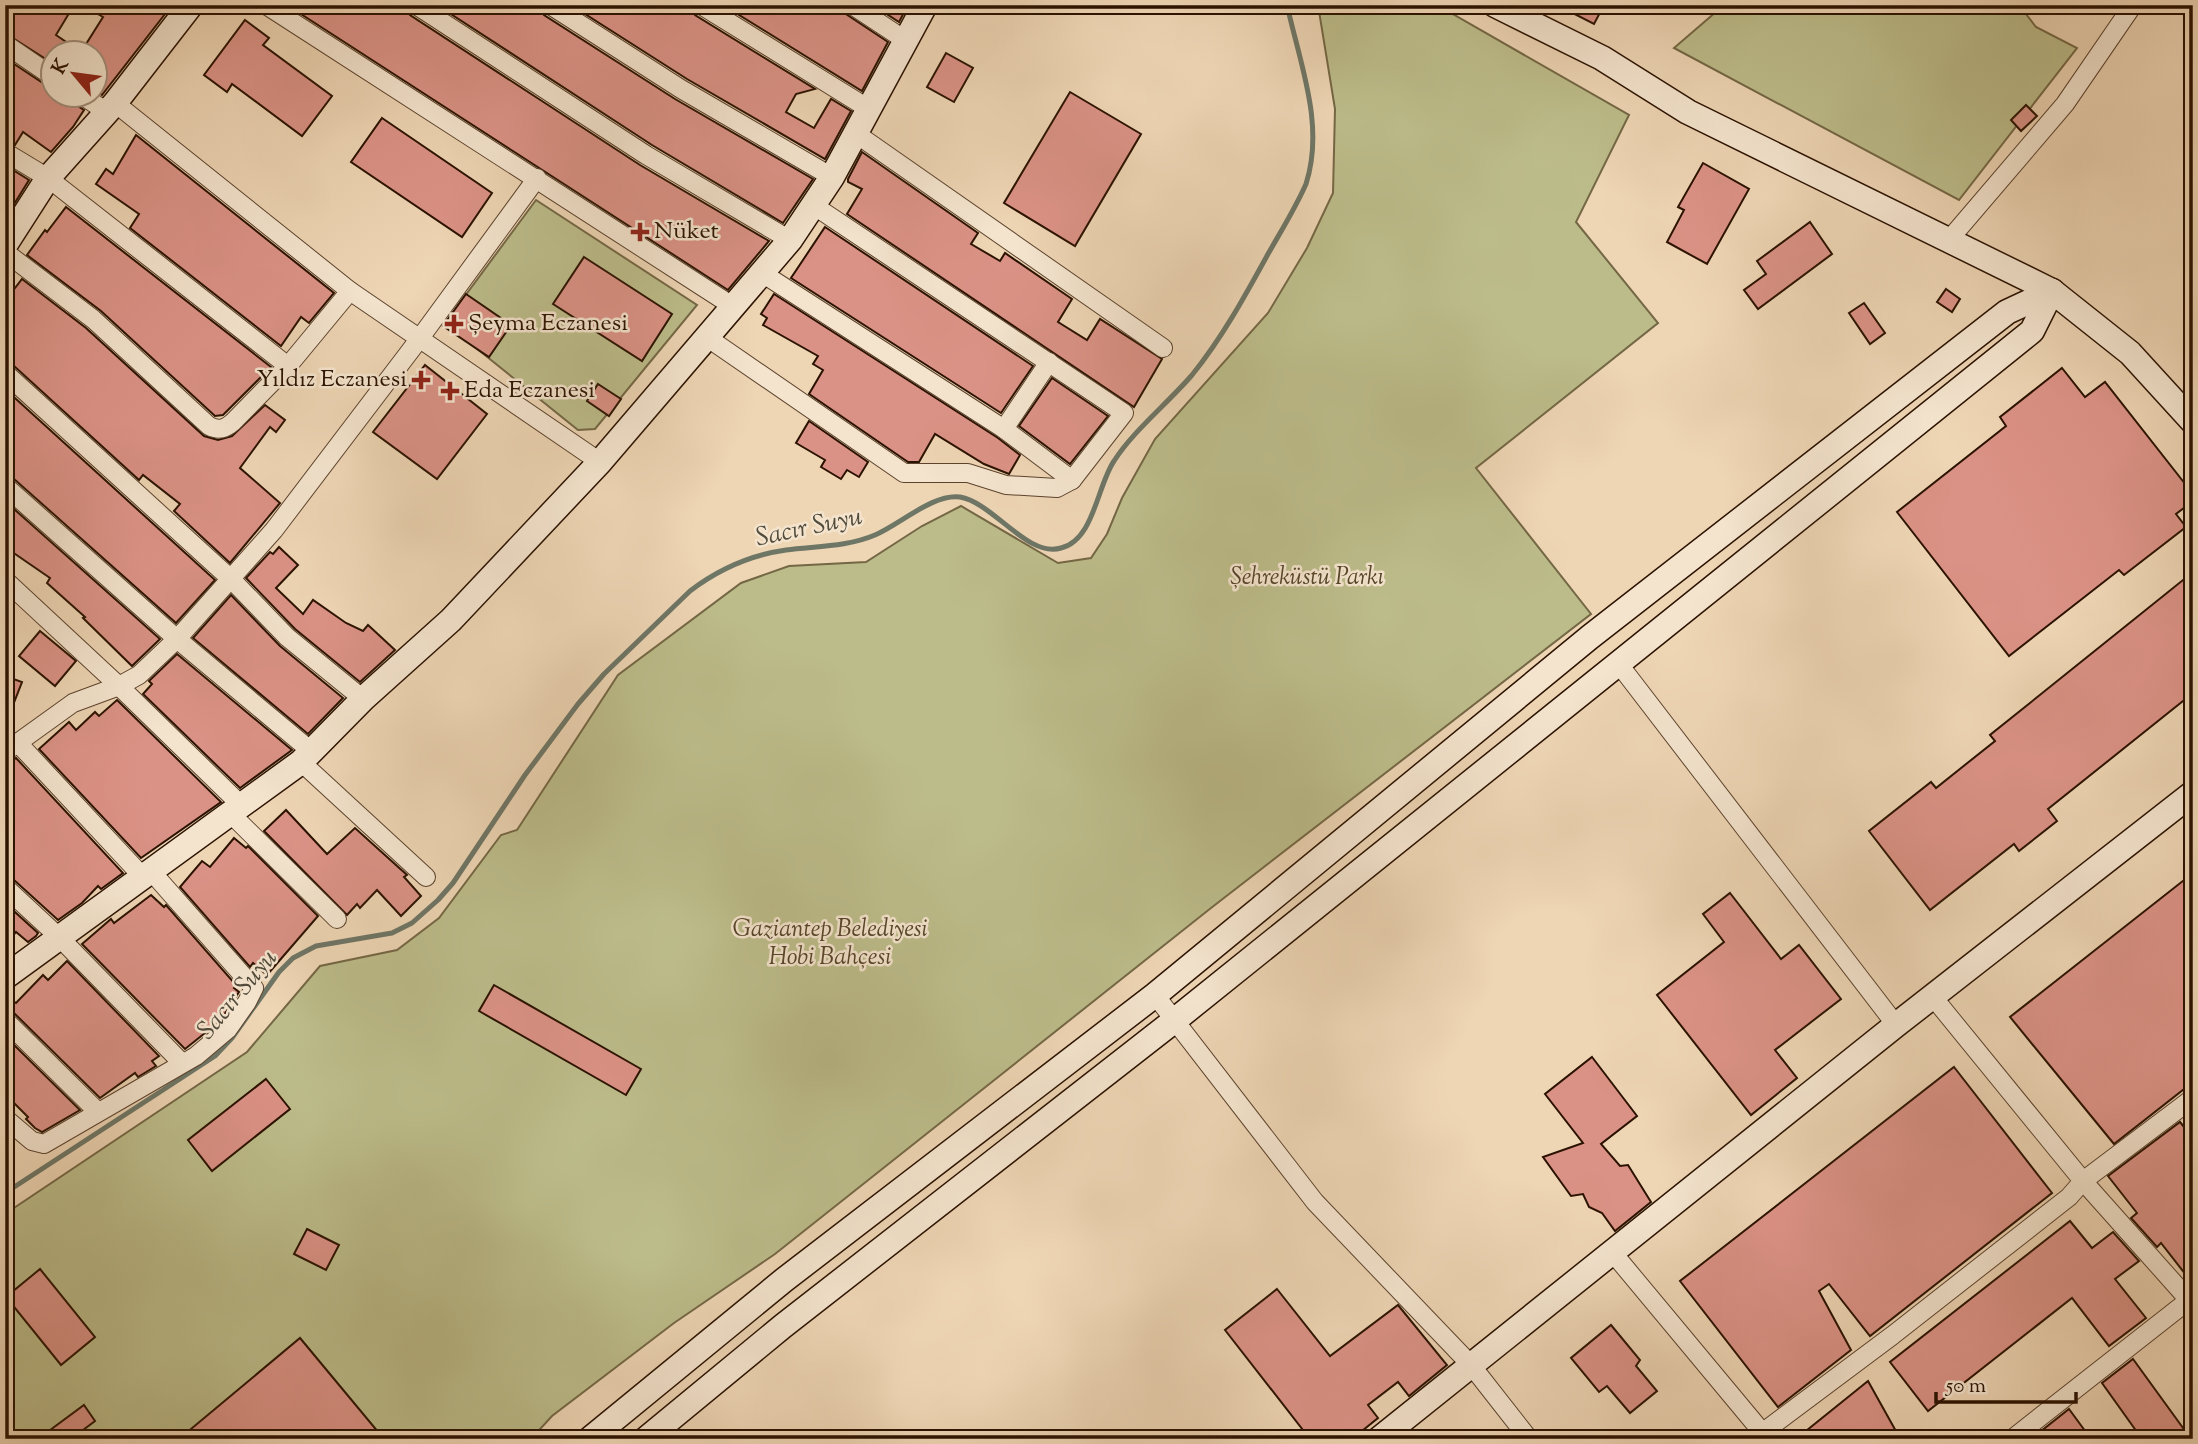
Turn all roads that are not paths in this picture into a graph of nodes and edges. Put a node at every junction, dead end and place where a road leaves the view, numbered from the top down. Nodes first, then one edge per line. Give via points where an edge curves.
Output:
1 (267, 5) edge
2 (416, 5) edge
3 (550, 5) edge
4 (701, 5) edge
5 (852, 5) edge
6 (925, 5) edge
7 (1494, 5) edge
8 (2133, 5) edge
9 (190, 6) edge
10 (905, 40) junction
11 (5, 44) edge
12 (38, 66) edge
13 (108, 107) edge
14 (111, 108) junction
15 (869, 109) junction
16 (855, 133) junction
17 (5, 152) edge
18 (832, 177) junction
19 (48, 178) junction
20 (537, 178) junction
21 (813, 205) junction
22 (790, 240) junction
23 (1948, 242) junction
24 (5, 244) edge
25 (5, 252) edge
26 (762, 273) junction
27 (2052, 291) junction
28 (350, 292) junction
29 (734, 307) junction
30 (420, 338) junction
31 (708, 338) junction
32 (1163, 348) dead end
33 (1049, 362) junction
34 (288, 366) junction
35 (5, 373) edge
36 (2193, 422) edge
37 (1004, 429) junction
38 (600, 462) junction
39 (1072, 480) junction
40 (5, 486) edge
41 (5, 580) edge
42 (232, 580) junction
43 (177, 639) junction
44 (1618, 663) junction
45 (119, 686) junction
46 (363, 699) junction
47 (11, 748) edge
48 (306, 757) junction
49 (2193, 793) edge
50 (236, 810) junction
51 (147, 874) junction
52 (426, 877) dead end
53 (5, 887) edge
54 (337, 919) dead end
55 (61, 938) junction
56 (5, 976) edge
57 (1155, 995) junction
58 (1933, 997) junction
59 (5, 1020) edge
60 (1175, 1020) junction
61 (1896, 1025) junction
62 (182, 1063) junction
63 (2193, 1098) edge
64 (99, 1112) junction
65 (5, 1118) edge
66 (2083, 1181) junction
67 (1612, 1253) junction
68 (2191, 1298) edge
69 (1471, 1365) junction
70 (1758, 1436) edge
71 (590, 1439) edge
72 (646, 1439) edge
73 (1379, 1439) edge
74 (1529, 1439) edge
75 (2012, 1439) edge

1 - 20 street
2 - 22 street via 646,155
3 - 18 street
4 - 15 street
5 - 10 street
6 - 10 street
7 - 23 street via 1602,58 1688,111
8 - 23 street via 2065,104
9 - 14 street
10 - 15 street
11 - 12 street
13 - 14 street
14 - 19 street
14 - 28 street
15 - 16 street
16 - 18 street
16 - 32 street
17 - 19 street
18 - 21 street
19 - 24 street
19 - 34 street
20 - 29 street
20 - 30 street
21 - 22 street
21 - 33 street
22 - 26 street
23 - 27 street
25 - 34 street via 93,320 216,429 233,422
26 - 29 street
26 - 37 street
27 - 36 street via 2130,353
27 - 44 street via 2032,331
27 - 57 street via 2007,312 1601,628
28 - 30 street
28 - 34 street
29 - 31 street
30 - 38 street
30 - 42 street
31 - 38 street
31 - 39 street via 904,473 968,473 1027,488 1057,488
33 - 37 street
33 - 39 street via 1124,413
35 - 42 street
37 - 39 street
38 - 46 street via 451,620
40 - 43 street
41 - 45 street
42 - 43 street
42 - 46 street via 287,637
43 - 45 street via 139,675
43 - 48 street
44 - 60 street
44 - 61 street
45 - 47 street via 73,703
45 - 50 street
46 - 48 street
47 - 51 street
48 - 50 street
48 - 52 street
49 - 58 street
50 - 51 street
50 - 54 street
51 - 55 street
51 - 62 street via 254,988 228,1029
53 - 55 street
55 - 56 street
55 - 62 street
57 - 60 street
57 - 71 street via 784,1280
58 - 61 street
58 - 66 street
59 - 64 street
60 - 69 street via 1315,1202
60 - 72 street via 783,1326
61 - 67 street
62 - 64 street
63 - 66 street
64 - 65 street via 44,1144
66 - 68 street
66 - 70 street via 2058,1206
67 - 69 street
67 - 70 street
68 - 75 street
69 - 73 street
69 - 74 street

